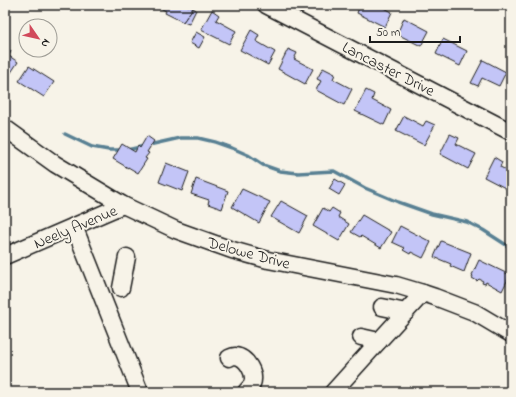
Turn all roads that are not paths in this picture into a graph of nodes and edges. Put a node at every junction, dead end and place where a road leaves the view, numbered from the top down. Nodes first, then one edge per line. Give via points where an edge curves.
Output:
1 (266, 5) edge
2 (5, 128) edge
3 (511, 132) edge
4 (123, 205) junction
5 (74, 226) junction
6 (5, 256) edge
7 (127, 257) dead end
8 (121, 288) dead end
9 (423, 293) junction
10 (382, 307) dead end
11 (406, 312) junction
12 (511, 334) edge
13 (361, 337) dead end
14 (379, 341) junction
15 (229, 358) dead end
16 (141, 385) edge
17 (246, 392) edge
18 (333, 392) edge

1 - 3 street, Lancaster Drive
2 - 4 street, Delowe Drive via 55,164
4 - 5 street, Neely Avenue
4 - 9 street, Delowe Drive via 176,230 232,250
5 - 6 street, Neely Avenue
5 - 16 street
7 - 8 street
9 - 11 street
9 - 12 street, Delowe Drive via 474,312
10 - 11 street
11 - 14 street
13 - 14 street
14 - 18 street
15 - 17 street via 243,358 253,372 252,383

